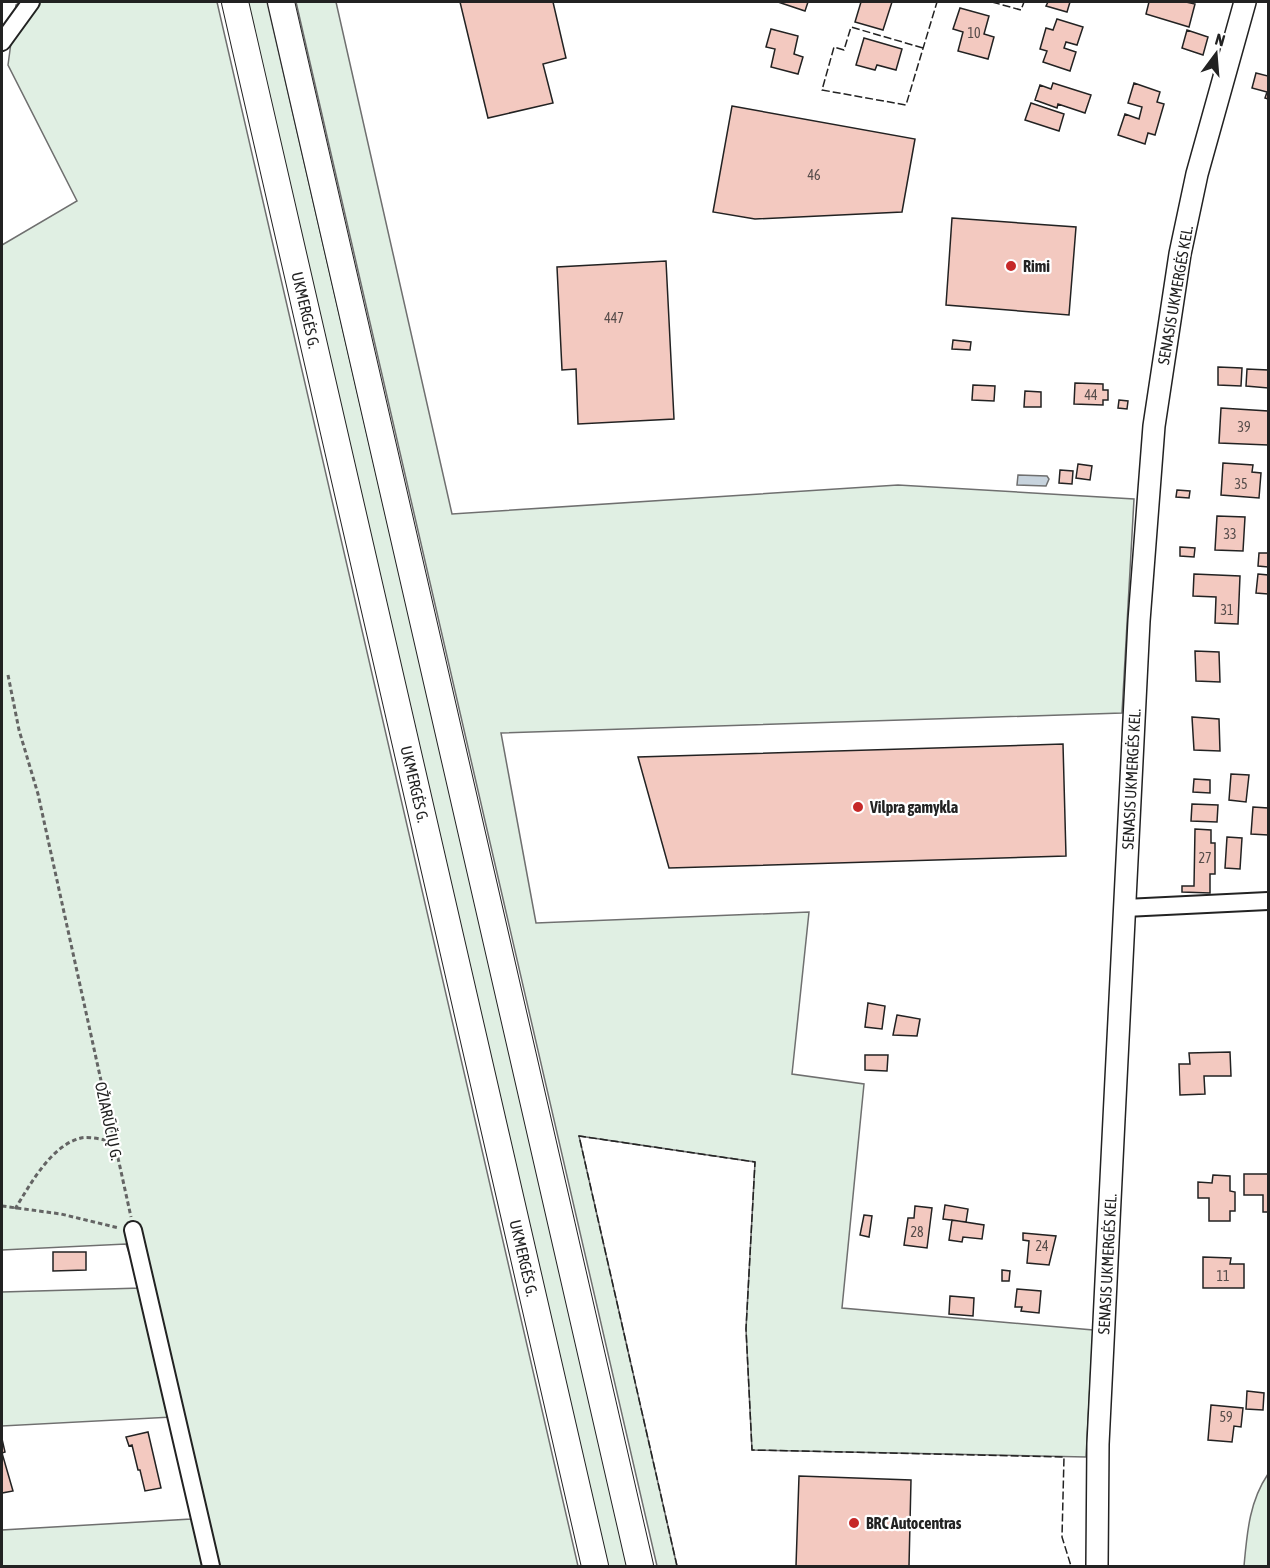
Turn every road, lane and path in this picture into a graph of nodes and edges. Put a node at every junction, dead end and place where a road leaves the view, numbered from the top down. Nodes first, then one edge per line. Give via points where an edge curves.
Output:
1 (31, 2) edge
2 (235, 2) edge
3 (281, 2) edge
4 (1245, 2) edge
5 (2, 42) edge
6 (8, 675) dead end
7 (1269, 901) edge
8 (1125, 908) junction
9 (114, 1142) junction
10 (2, 1206) edge
11 (15, 1209) junction
12 (133, 1230) junction
13 (211, 1566) edge
14 (595, 1566) edge
15 (640, 1566) edge
16 (1097, 1566) edge

1 - 5 street
2 - 14 highway, UKMERGĖS G.
3 - 15 highway
4 - 8 main road, SENASIS UKMERGĖS KEL. via 1193,194 1154,426 1145,518
6 - 9 path, OŽIARŪČIŲ G.
7 - 8 street
8 - 16 main road, SENASIS UKMERGĖS KEL. via 1098,1444
9 - 11 path via 82,1137 70,1144 44,1163
9 - 12 path, OŽIARŪČIŲ G.
10 - 11 path
11 - 12 path via 61,1214 105,1227
12 - 13 street

